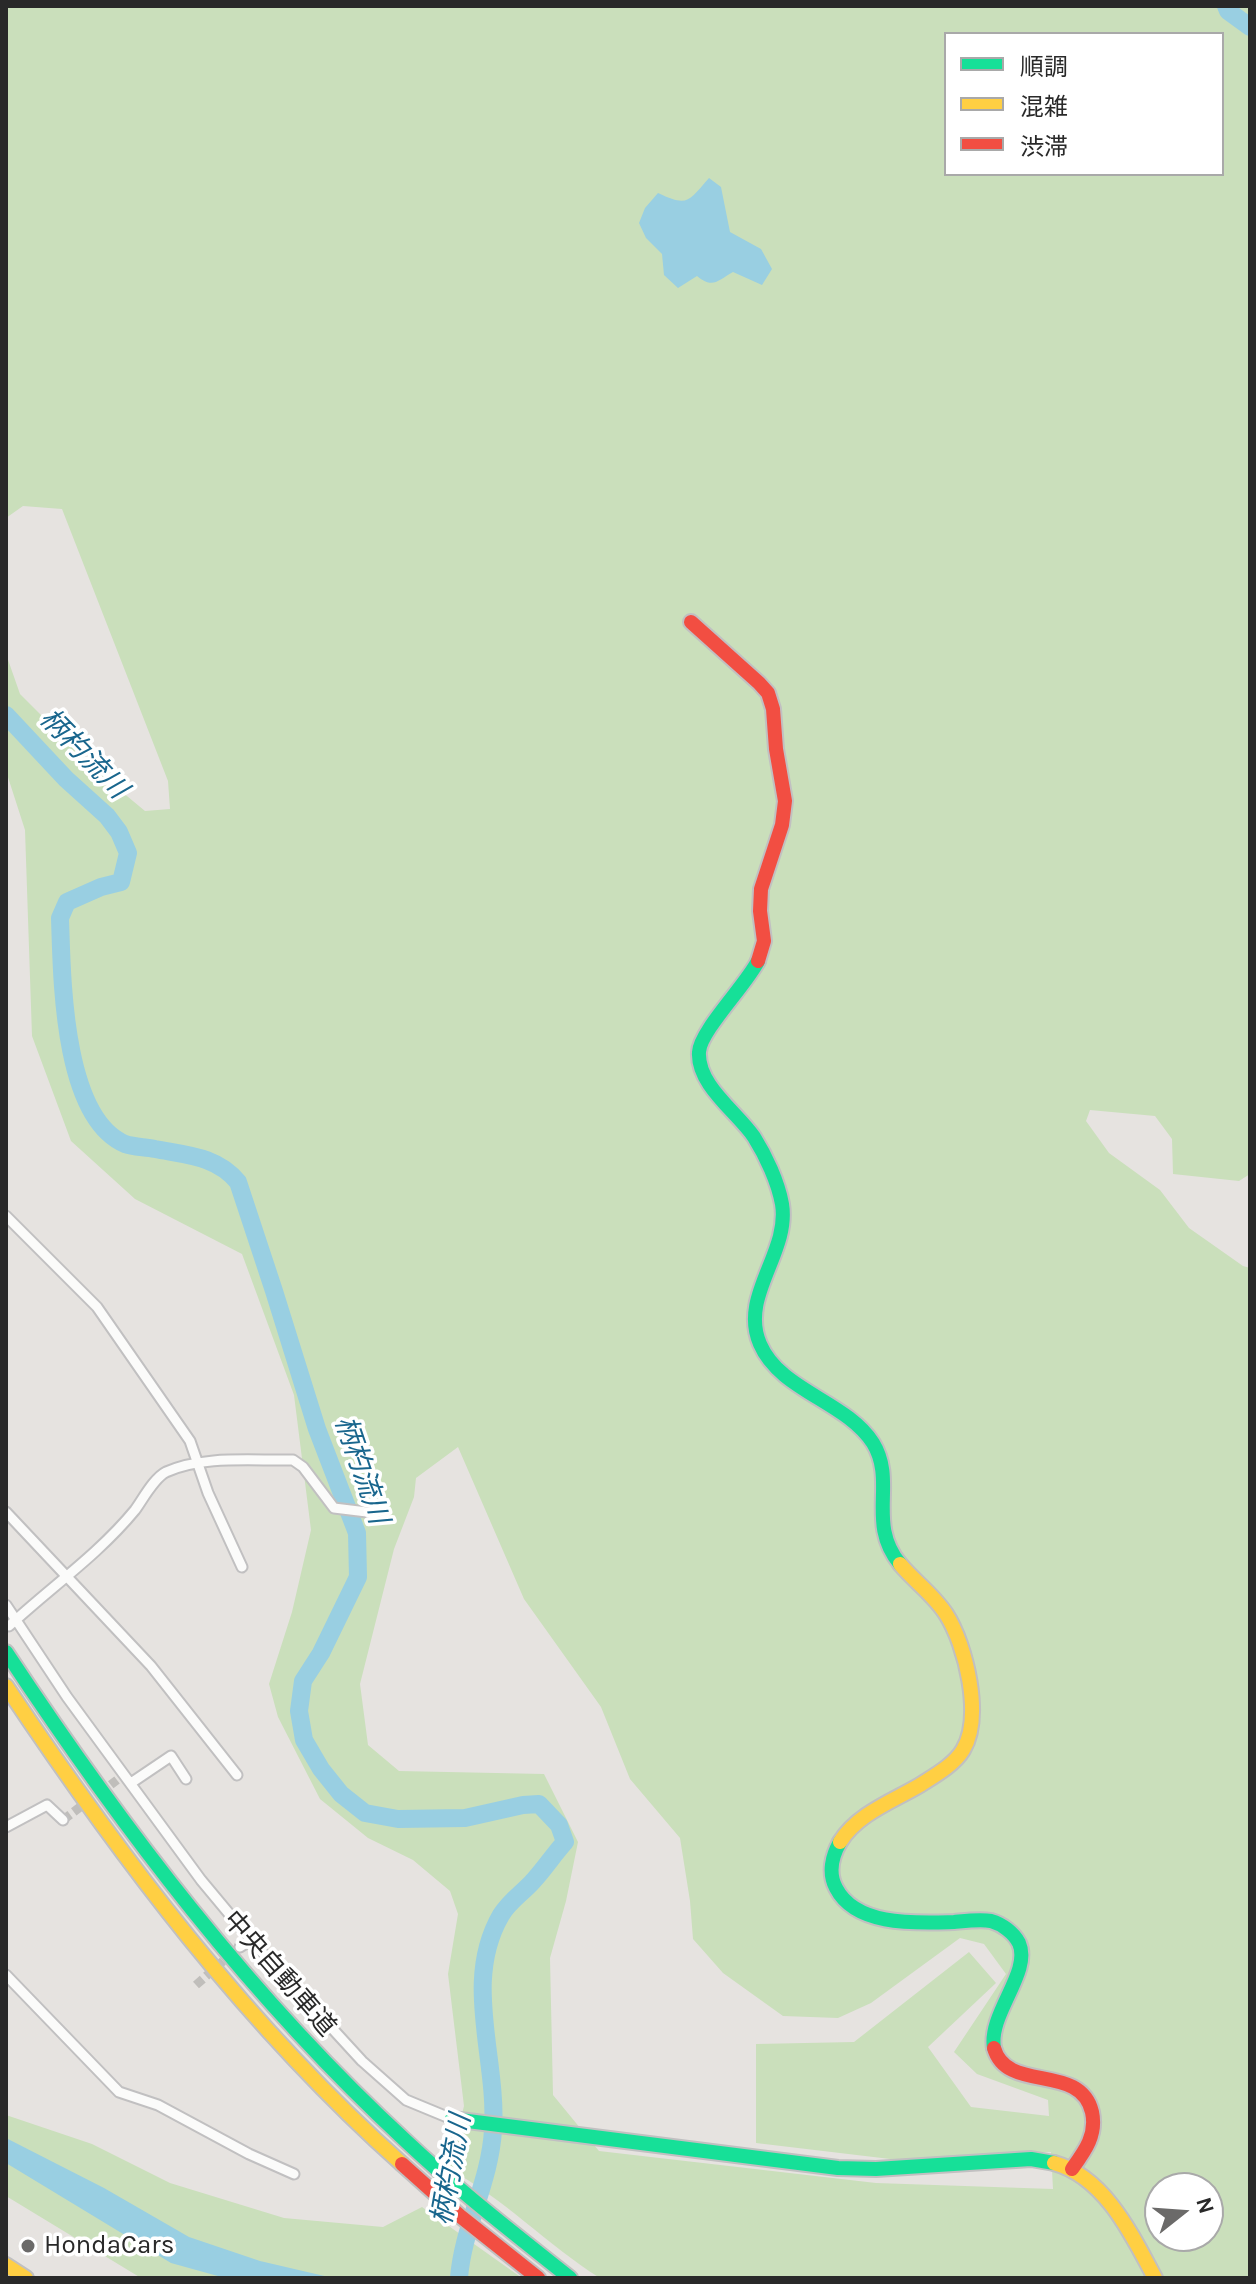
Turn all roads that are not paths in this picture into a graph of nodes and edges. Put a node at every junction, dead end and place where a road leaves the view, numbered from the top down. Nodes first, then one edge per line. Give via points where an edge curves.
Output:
1 (691, 622) dead end
2 (6, 1216) edge
3 (196, 1463) junction
4 (6, 1512) edge
5 (375, 1513) dead end
6 (242, 1567) dead end
7 (69, 1577) junction
8 (6, 1605) edge
9 (12, 1624) junction
10 (6, 1652) edge
11 (6, 1686) edge
12 (237, 1775) dead end
13 (186, 1779) dead end
14 (131, 1783) junction
15 (63, 1820) dead end
16 (6, 1827) edge
17 (251, 1940) junction
18 (240, 1947) tunnel mouth
19 (6, 1975) edge
20 (452, 2119) joint
21 (1072, 2169) junction
22 (294, 2174) dead end
23 (6, 2265) edge
24 (26, 2278) edge
25 (538, 2278) edge
26 (570, 2278) edge
27 (1155, 2278) edge

1 - 21 main road via 772,699 784,790 784,815 760,898 763,949 699,1054 706,1076 756,1141 783,1208 782,1238 754,1311 758,1342 777,1368 874,1442 883,1471 882,1531 888,1548 950,1620 972,1709 969,1743 960,1755 846,1833 834,1851 831,1876 841,1899 871,1917 990,1921 1014,1935 1021,1964 996,2018 995,2053 1016,2072 1082,2090 1094,2132
2 - 3 street via 97,1307 190,1441
3 - 5 street via 293,1460 334,1508
3 - 6 street
3 - 7 street via 163,1473
4 - 7 street
7 - 9 street
7 - 12 street via 151,1666
8 - 9 street
9 - 14 street via 121,1777
10 - 26 main road, 中央自動車道 via 93,1782 278,2013 440,2174
11 - 25 main road, 中央自動車道 via 78,1793 266,2027 430,2192
13 - 14 street via 171,1756
14 - 17 street
15 - 16 street via 47,1805
17 - 18 street
17 - 20 street via 362,2061 406,2100
19 - 22 street via 119,2092 158,2105
20 - 21 main road via 838,2168 1031,2159
21 - 27 main road via 1111,2206
23 - 24 main road

